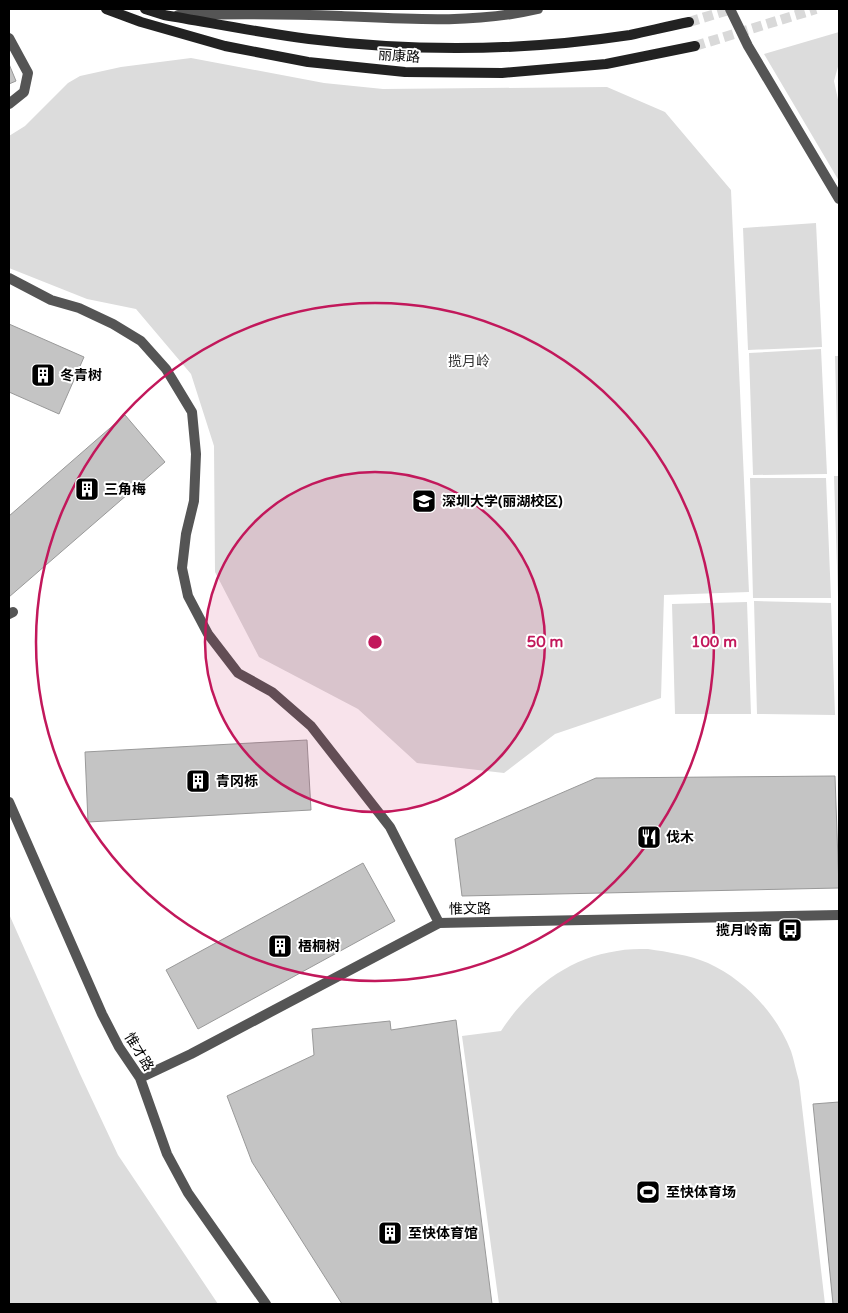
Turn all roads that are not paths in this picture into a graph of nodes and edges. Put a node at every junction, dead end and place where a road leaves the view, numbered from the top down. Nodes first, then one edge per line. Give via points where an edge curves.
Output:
1 (106, 9) edge
2 (146, 9) edge
3 (538, 9) edge
4 (730, 9) edge
5 (164, 15) junction
6 (689, 22) tunnel mouth
7 (9, 38) edge
8 (695, 46) tunnel mouth
9 (9, 104) edge
10 (839, 199) edge
11 (9, 278) edge
12 (9, 802) edge
13 (839, 915) edge
14 (439, 923) junction
15 (140, 1078) junction
16 (266, 1304) edge

1 - 8 street, 丽康路 via 226,46 308,62 405,72 502,73 606,64
2 - 5 street, 丽康路
3 - 5 street via 457,19
4 - 10 street via 748,46
5 - 6 street, 丽康路 via 309,39 386,46 470,48 555,44
7 - 9 street via 28,74 24,92
11 - 14 street via 51,300 79,308 113,324 141,341 166,369 192,412 196,454 194,501 182,568 188,596 208,634 238,673 272,692 311,726 390,827
12 - 15 street, 惟才路 via 102,1014
13 - 14 street, 惟文路
14 - 15 street, 惟文路
15 - 16 street, 惟才路 via 167,1154 188,1193

